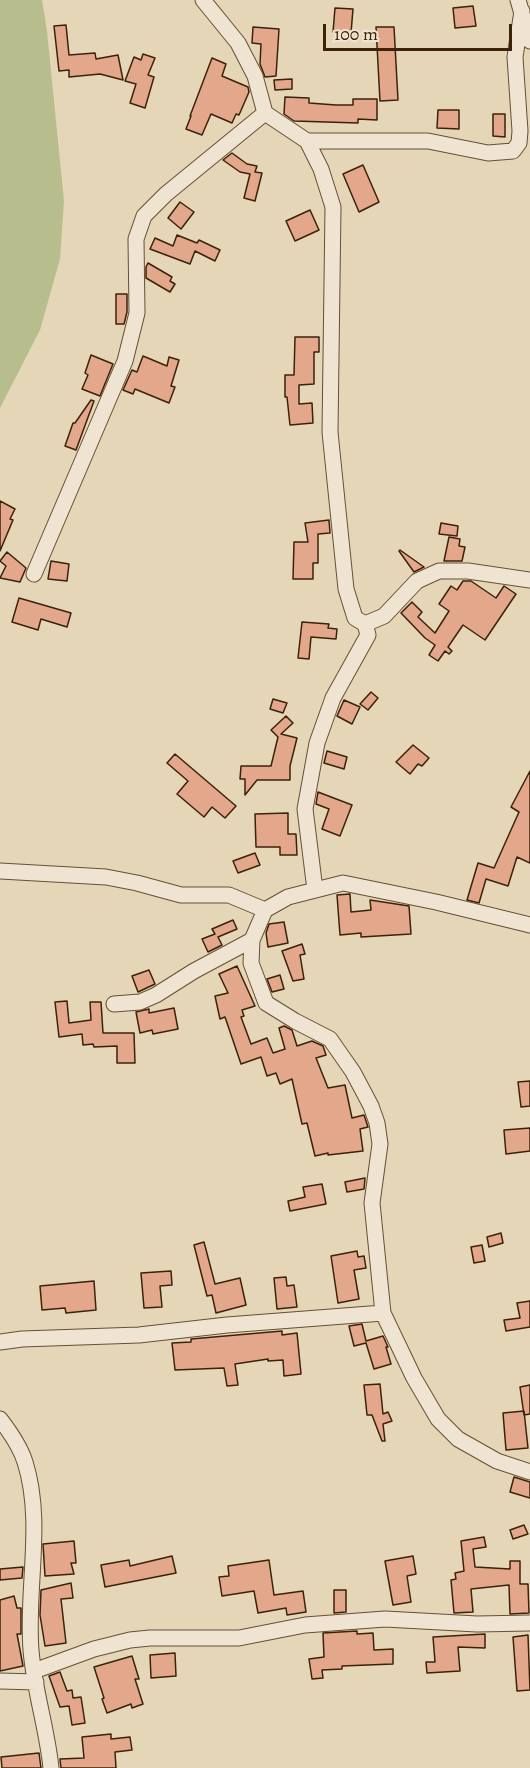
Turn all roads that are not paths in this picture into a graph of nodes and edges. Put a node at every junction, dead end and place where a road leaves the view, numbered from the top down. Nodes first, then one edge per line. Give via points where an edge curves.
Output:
1 (203, 0) edge
2 (520, 5) edge
3 (530, 40) edge
4 (265, 113) junction
5 (307, 141) junction
6 (34, 574) dead end
7 (530, 580) edge
8 (365, 624) junction
9 (0, 871) edge
10 (315, 890) junction
11 (265, 910) junction
12 (530, 925) edge
13 (252, 940) junction
14 (114, 1004) dead end
15 (383, 1313) junction
16 (0, 1342) edge
17 (0, 1419) edge
18 (530, 1473) edge
19 (530, 1623) edge
20 (35, 1676) junction
21 (0, 1681) edge
22 (51, 1768) edge

1 - 4 street via 238,43 255,76
2 - 3 street
2 - 5 street via 515,57 520,132 513,151 488,153 428,141
4 - 5 street
4 - 6 street via 144,216 136,239 137,313 125,361
5 - 8 street via 333,207 330,432 346,589 355,618
7 - 8 street via 468,571 439,572 417,581 384,616
8 - 10 street via 368,635 333,698 316,743 305,809
9 - 11 street via 106,877 181,895 228,895
10 - 11 street via 288,897
10 - 12 street via 343,883
11 - 13 street
13 - 14 street via 156,995 140,1002
13 - 15 street via 252,963 266,1003 330,1039 353,1072 377,1123 380,1144 372,1203
15 - 16 street via 139,1335
15 - 18 street via 423,1395 449,1431 497,1461
17 - 20 street via 20,1449 29,1479 33,1522 30,1613
19 - 20 street via 385,1619 305,1625 239,1638 150,1638 103,1646
20 - 21 street
20 - 22 street

